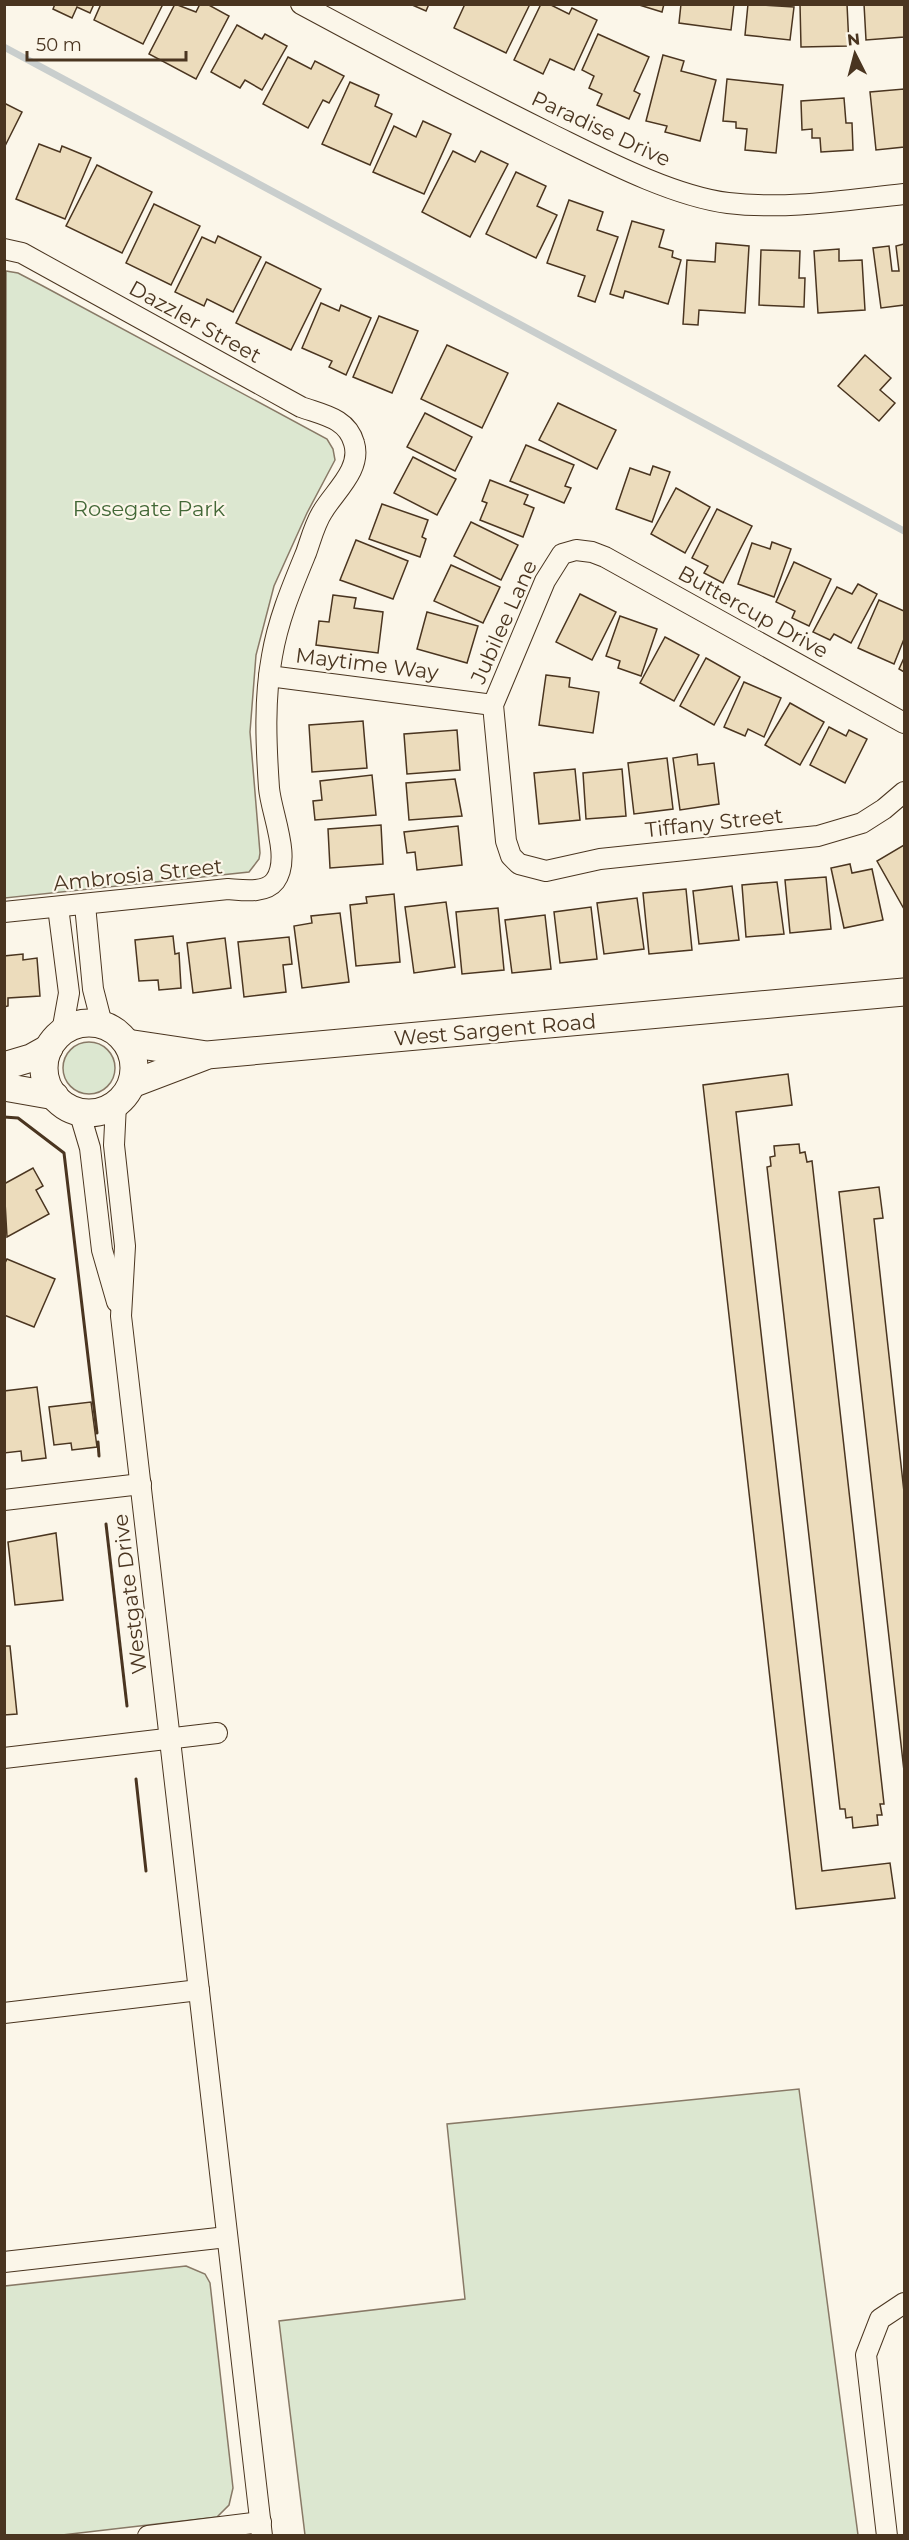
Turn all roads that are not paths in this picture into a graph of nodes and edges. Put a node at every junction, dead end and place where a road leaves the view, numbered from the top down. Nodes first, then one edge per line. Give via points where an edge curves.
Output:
1 (301, 4) edge
2 (904, 194) edge
3 (4, 249) edge
4 (576, 550) joint
5 (269, 676) junction
6 (494, 705) junction
7 (904, 723) edge
8 (904, 792) edge
9 (519, 864) joint
10 (85, 905) junction
11 (58, 907) junction
12 (4, 912) edge
13 (904, 992) edge
14 (102, 1024) junction
15 (56, 1040) junction
16 (127, 1043) junction
17 (207, 1055) junction
18 (4, 1066) edge
19 (4, 1087) edge
20 (124, 1094) junction
21 (55, 1096) junction
22 (79, 1112) junction
23 (121, 1316) junction
24 (141, 1484) junction
25 (4, 1500) edge
26 (217, 1733) dead end
27 (171, 1738) junction
28 (4, 1758) edge
29 (199, 1990) junction
30 (4, 2013) edge
31 (228, 2237) junction
32 (4, 2262) edge
33 (904, 2303) edge
34 (261, 2529) edge
35 (148, 2535) edge
36 (887, 2535) edge

1 - 2 street, Paradise Drive via 415,66 609,162 682,191 727,203 786,206
3 - 5 street, Dazzler Street via 22,253 301,407 339,421 349,430 355,445 355,461 322,513 280,615
4 - 6 street, Jubilee Lane via 562,554 548,575
4 - 7 street, Buttercup Drive via 605,557
5 - 6 street, Maytime Way
5 - 10 street, Ambrosia Street via 269,790 281,851 274,882 264,889 228,889
6 - 9 street, Jubilee Lane via 506,841 511,856
8 - 9 street, Tiffany Street via 862,823 818,836 600,859 546,871
10 - 11 street, Ambrosia Street
10 - 14 street via 93,989
11 - 12 street, Ambrosia Street
11 - 15 street via 69,993
13 - 17 street, West Sargent Road
14 - 15 street via 75,1025
14 - 16 street
15 - 18 street via 31,1058
15 - 21 street via 45,1073
16 - 17 street, West Sargent Road
16 - 20 street via 134,1063
17 - 20 street, West Sargent Road
19 - 21 street
20 - 22 street via 105,1110
20 - 23 street, Westgate Drive via 114,1145 125,1246
21 - 22 street
22 - 23 street, Westgate Drive via 90,1148 102,1250
23 - 24 street, Westgate Drive
24 - 25 street
24 - 27 street, Westgate Drive
26 - 27 street
27 - 28 street
27 - 29 street, Westgate Drive
29 - 30 street
29 - 31 street, Westgate Drive
31 - 32 street
31 - 34 street, Westgate Drive
33 - 36 street via 880,2319 866,2355
34 - 35 street

